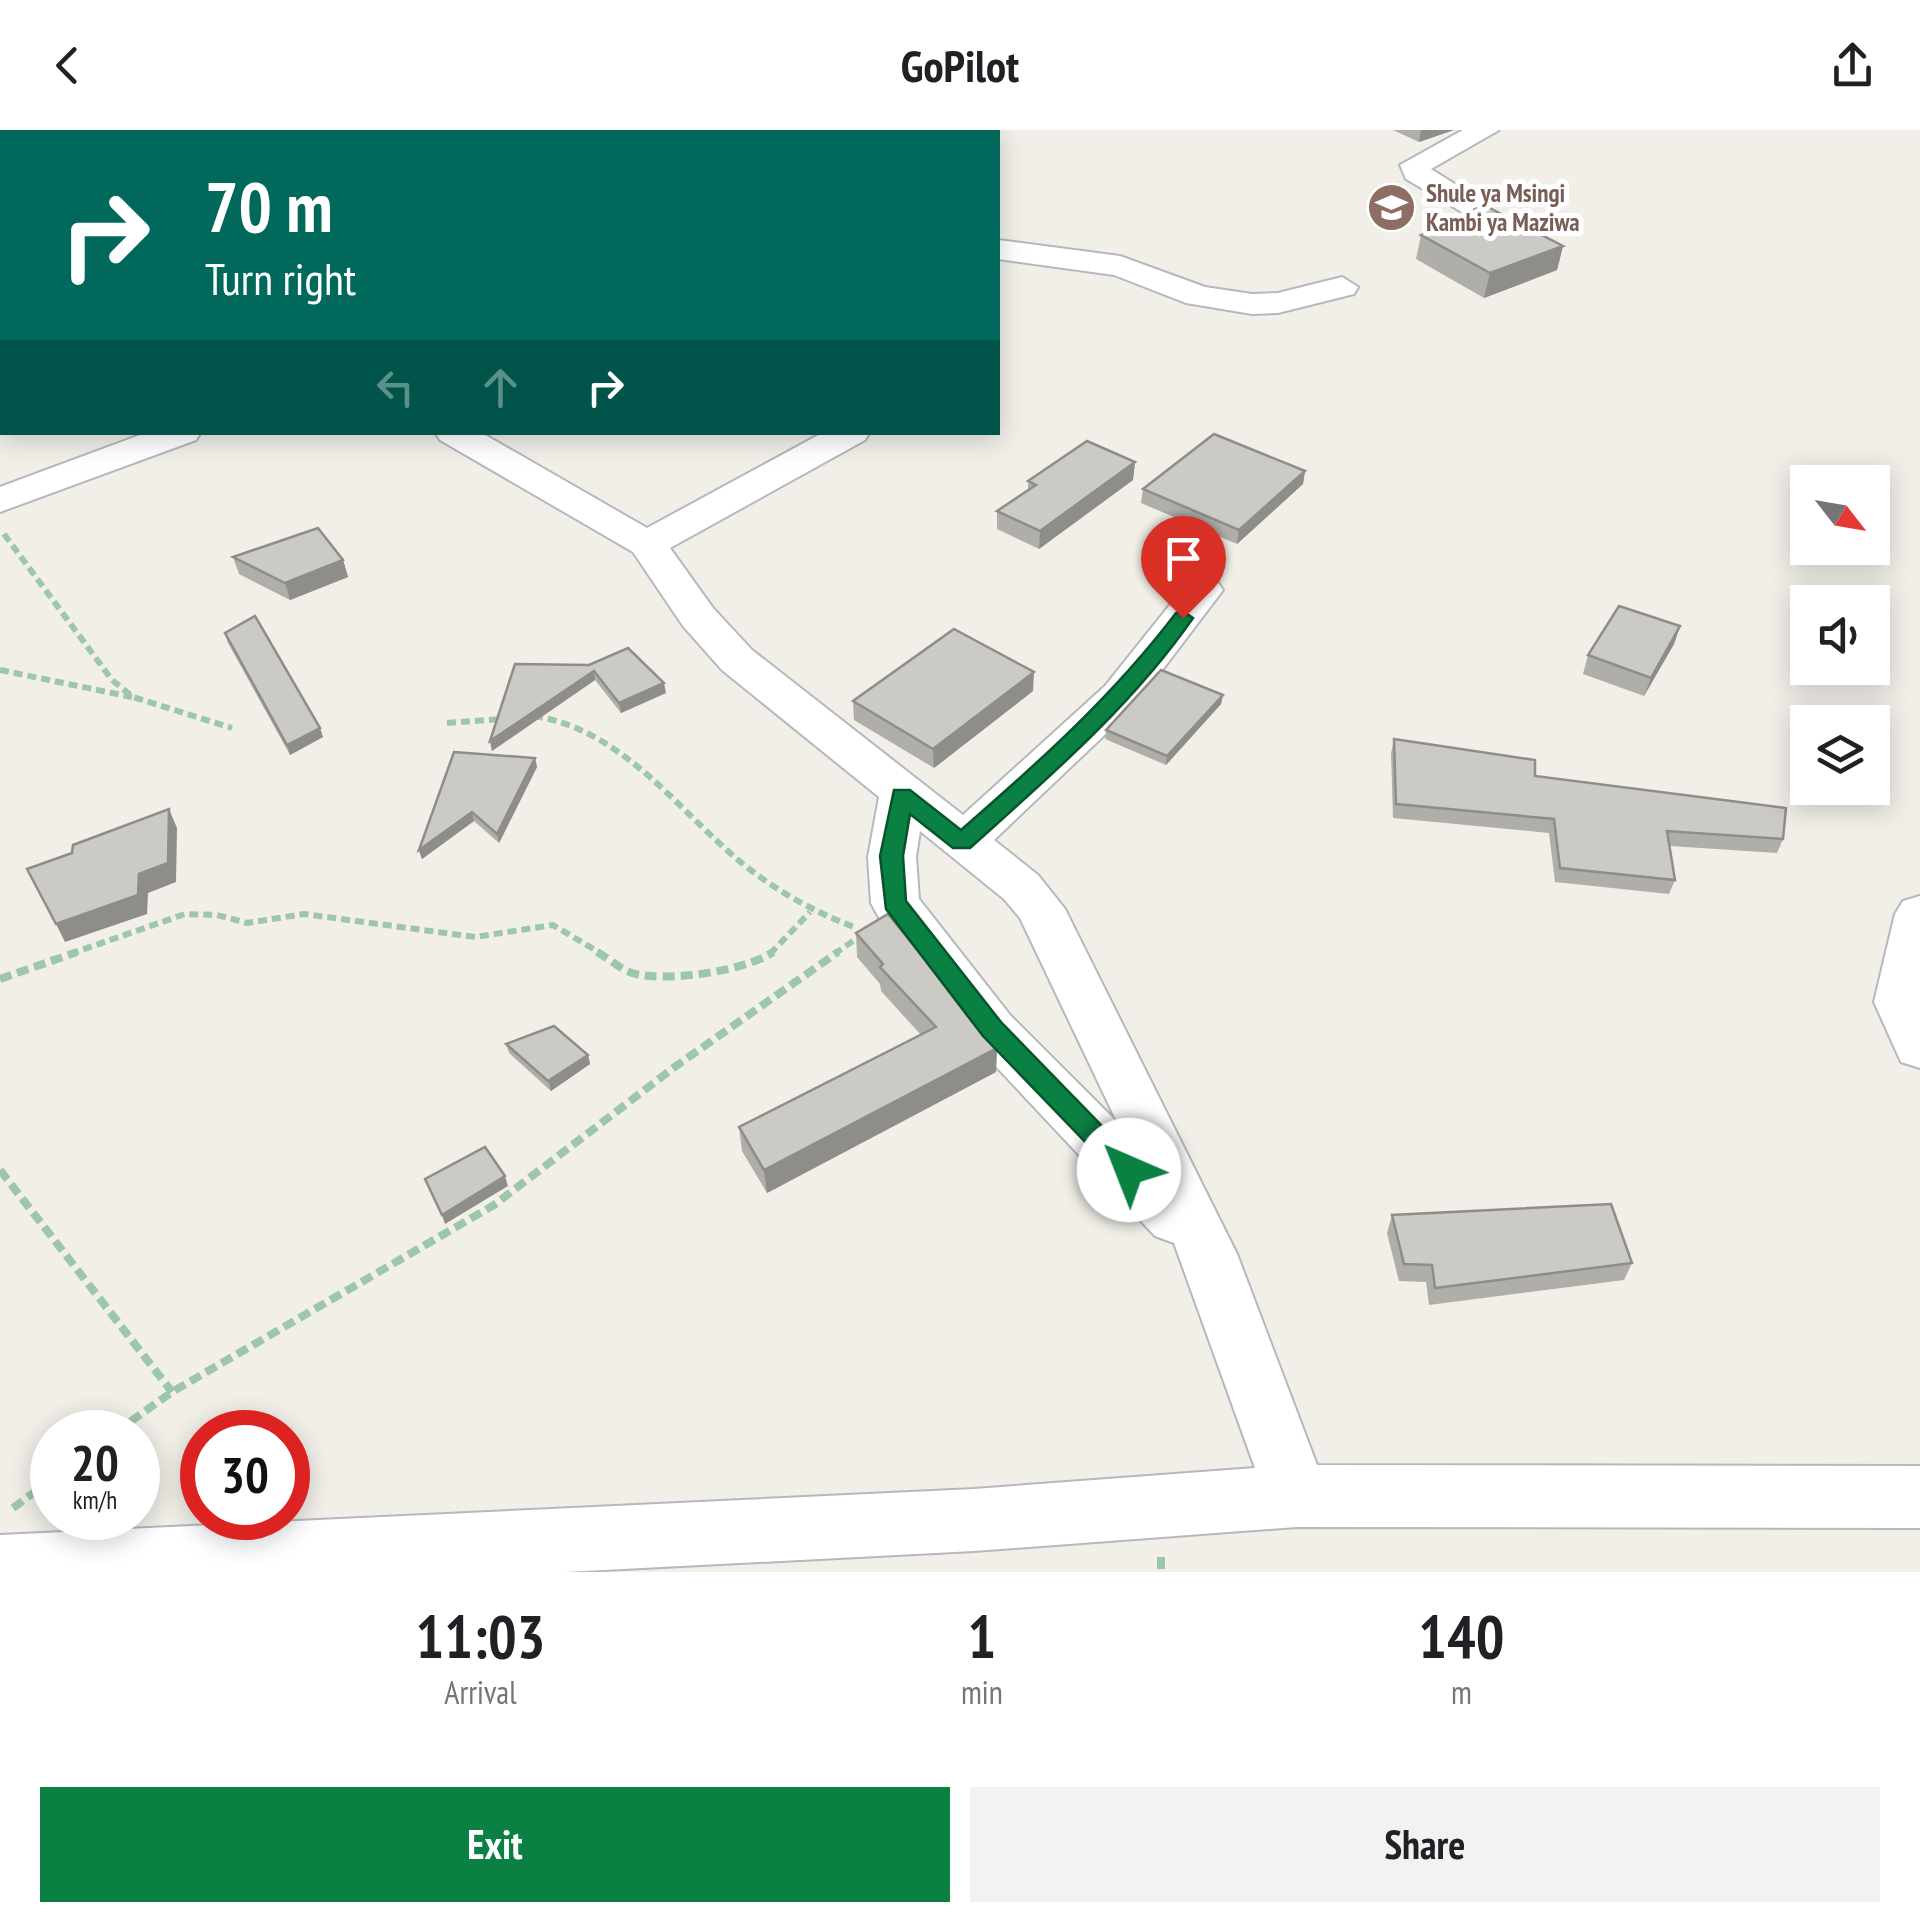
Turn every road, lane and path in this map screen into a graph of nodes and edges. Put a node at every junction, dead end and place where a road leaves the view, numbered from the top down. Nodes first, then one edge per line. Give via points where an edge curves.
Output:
1 (1485, 130) edge
2 (1472, 209) edge
3 (1000, 250) edge
4 (1342, 287) dead end
5 (175, 435) edge
6 (458, 435) edge
7 (847, 435) edge
8 (0, 500) edge
9 (0, 529) edge
10 (647, 544) junction
11 (1203, 590) dead end
12 (0, 670) edge
13 (133, 698) junction
14 (524, 717) edge
15 (508, 718) edge
16 (447, 723) dead end
17 (232, 728) dead end
18 (902, 796) junction
19 (962, 842) junction
20 (810, 912) junction
21 (1920, 914) edge
22 (0, 979) edge
23 (1920, 1047) edge
24 (0, 1170) edge
25 (1208, 1254) junction
26 (172, 1392) junction
27 (147, 1410) edge
28 (30, 1496) edge
29 (1297, 1496) junction
30 (1920, 1497) edge
31 (0, 1518) edge
32 (0, 1568) edge

1 - 2 street via 1415,165 1416,173
3 - 4 street via 1120,266 1198,296 1252,304
5 - 8 street
6 - 10 street
7 - 10 street
9 - 13 path via 94,660
10 - 18 street via 736,660
11 - 19 street via 1109,707
12 - 13 path
13 - 17 path
14 - 20 path via 571,722 596,737 744,865
15 - 16 path
18 - 19 street
18 - 25 street via 891,867 895,903 992,1029
19 - 25 street via 1020,887 1050,925
20 - 22 path via 768,956 679,976 632,973 552,926 474,937 289,914 248,923 185,914
20 - 26 path via 868,931 494,1205
21 - 23 street via 1900,1002
24 - 26 path
25 - 29 street
26 - 27 path
28 - 31 path
29 - 30 street
29 - 32 street via 974,1520

